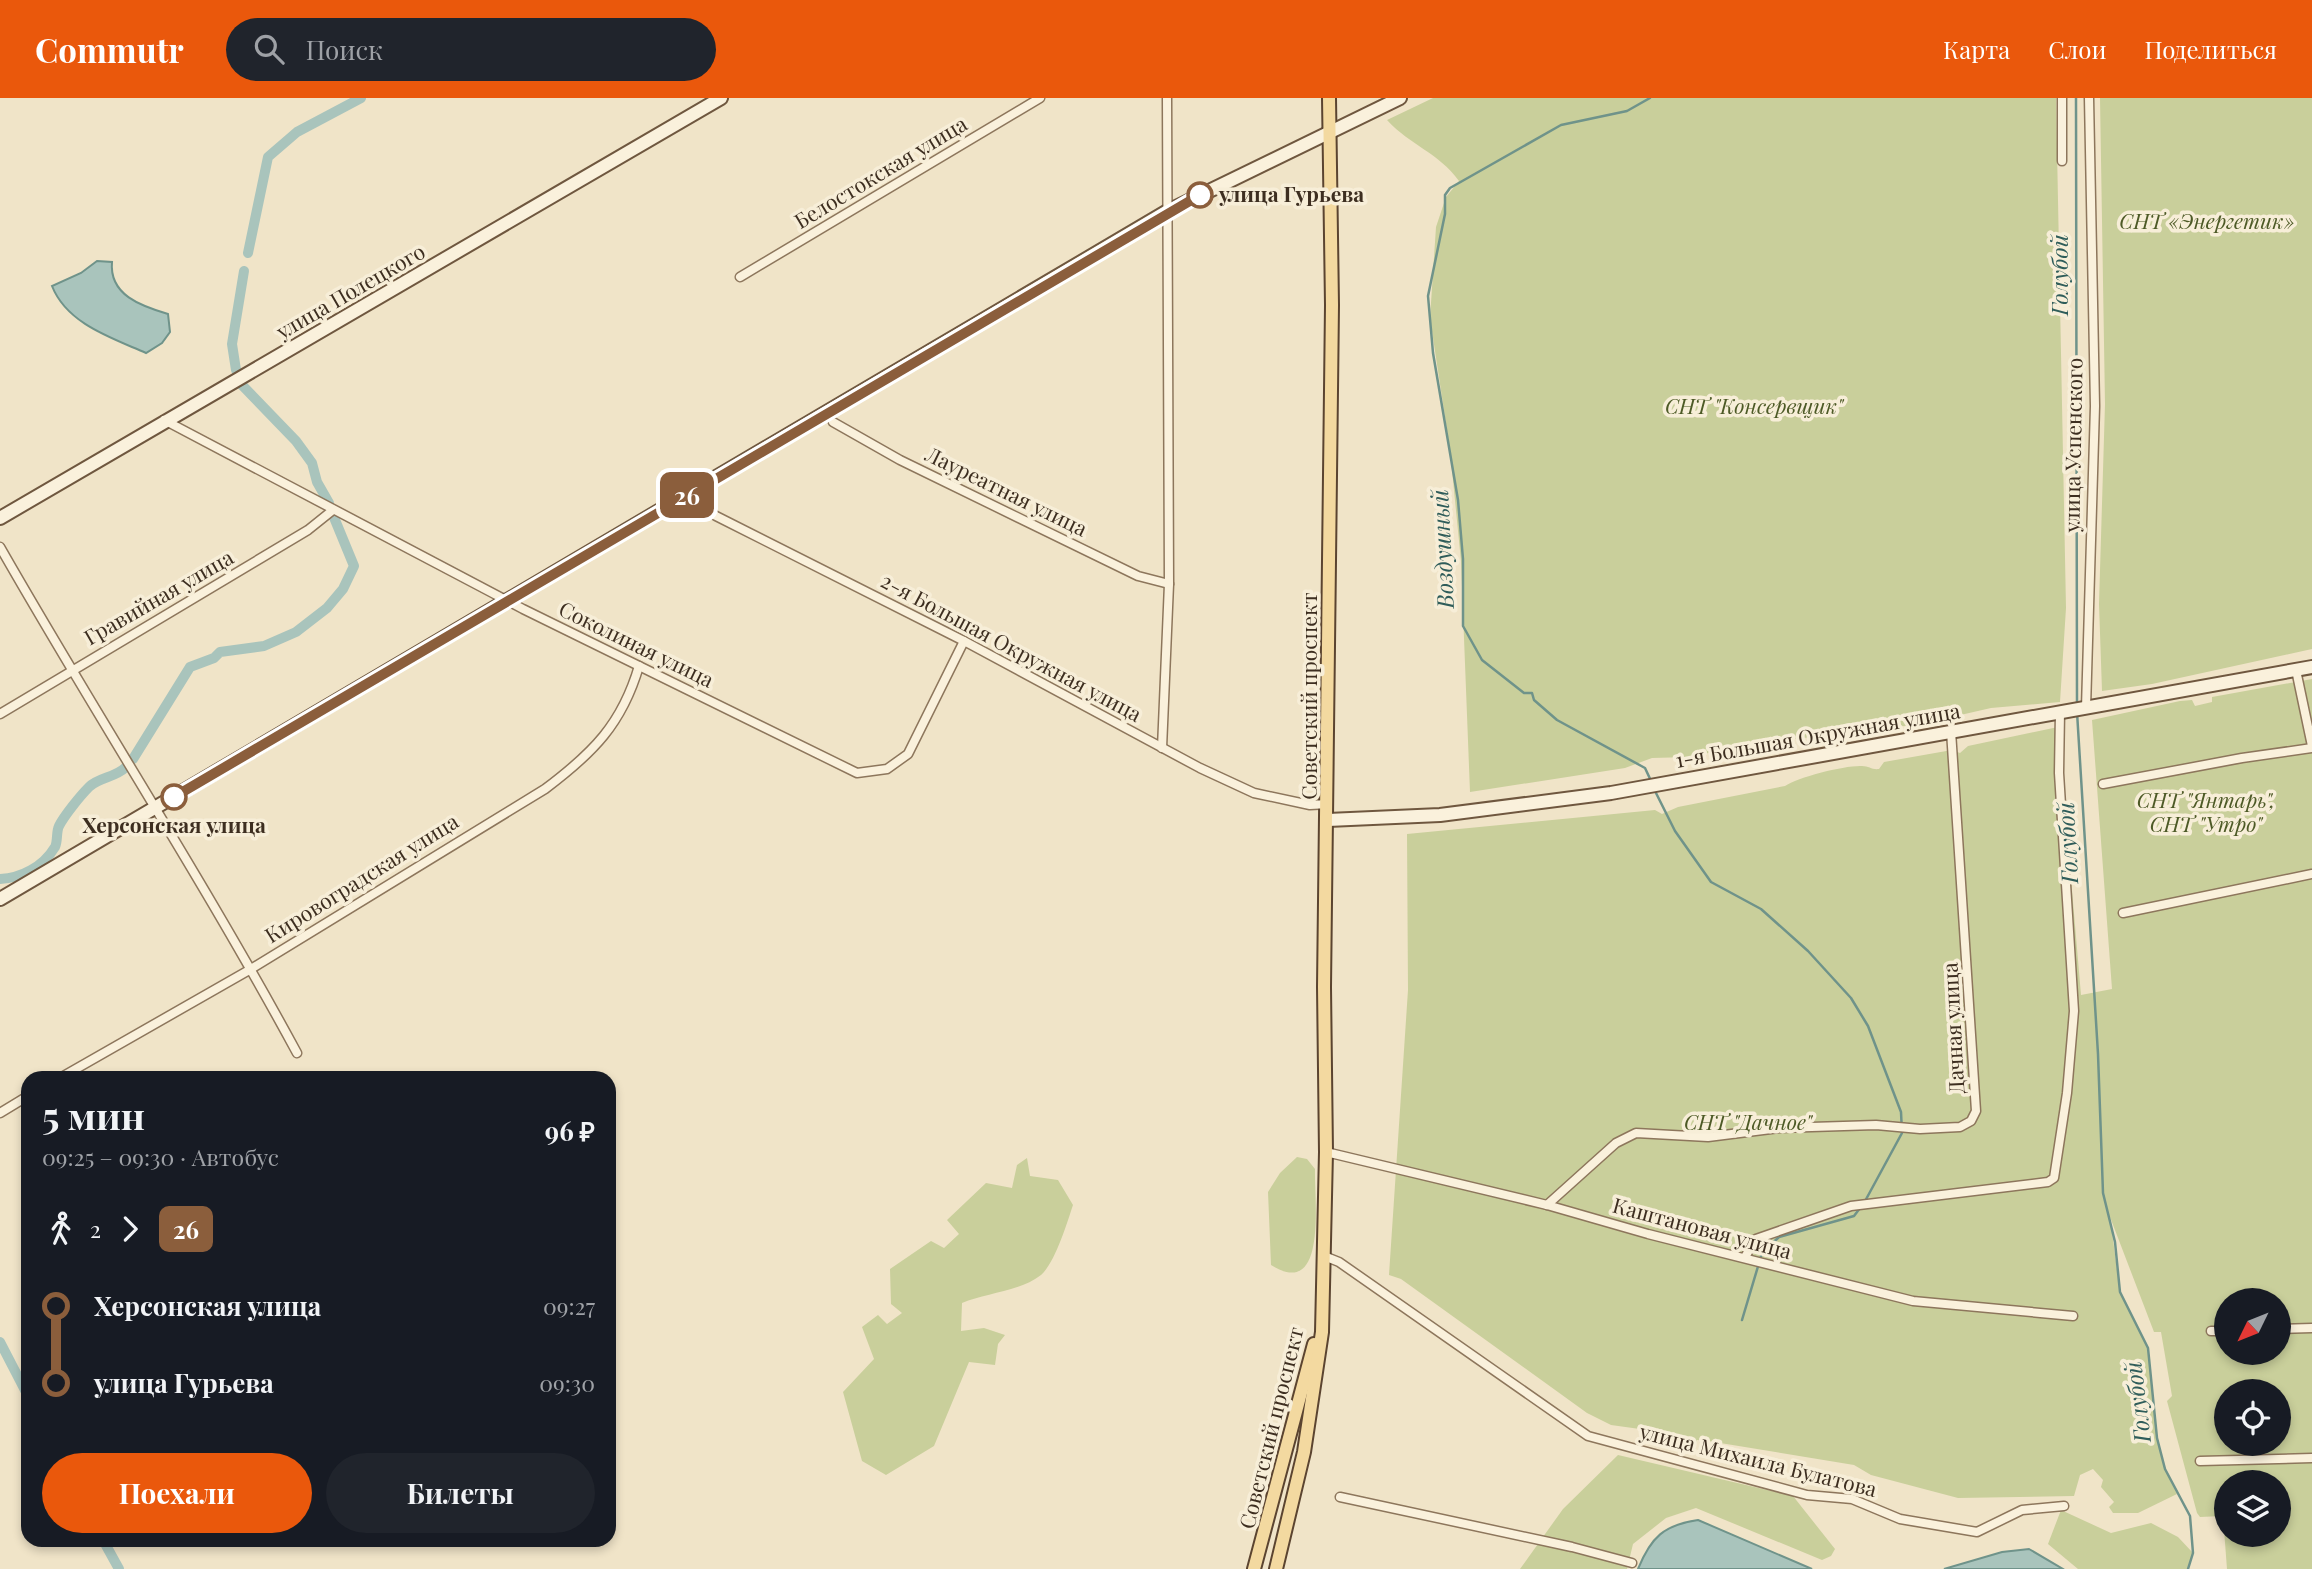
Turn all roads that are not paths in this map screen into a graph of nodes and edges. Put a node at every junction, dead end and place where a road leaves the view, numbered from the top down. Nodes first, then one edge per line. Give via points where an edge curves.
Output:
1 (721, 98) edge
2 (1040, 98) edge
3 (1167, 98) edge
4 (1329, 98) edge
5 (1400, 98) edge
6 (2062, 98) edge
7 (2089, 98) edge
8 (1330, 133) junction
9 (2062, 161) dead end
10 (1166, 212) junction
11 (740, 277) dead end
12 (164, 420) junction
13 (833, 422) dead end
14 (688, 495) junction
15 (333, 510) junction
16 (0, 518) edge
17 (0, 547) edge
18 (1169, 584) junction
19 (507, 600) junction
20 (964, 641) junction
21 (639, 666) junction
22 (2312, 667) edge
23 (2296, 670) junction
24 (70, 671) junction
25 (2086, 708) junction
26 (2064, 711) junction
27 (0, 714) edge
28 (1951, 731) junction
29 (2312, 747) edge
30 (1162, 748) junction
31 (2103, 784) dead end
32 (1328, 804) junction
33 (155, 809) junction
34 (1328, 820) junction
35 (2312, 873) edge
36 (0, 899) edge
37 (2123, 914) dead end
38 (251, 969) junction
39 (297, 1053) dead end
40 (72, 1071) edge
41 (21, 1100) edge
42 (0, 1113) edge
43 (1326, 1152) junction
44 (1547, 1205) junction
45 (1324, 1256) junction
46 (1745, 1257) junction
47 (1323, 1295) junction
48 (2073, 1316) dead end
49 (2312, 1328) edge
50 (2291, 1329) edge
51 (2312, 1458) edge
52 (2200, 1461) dead end
53 (1340, 1497) dead end
54 (2064, 1506) dead end
55 (1632, 1563) dead end
56 (1255, 1569) edge
57 (1276, 1569) edge

1 - 12 street, улица Полецкого
2 - 11 street, Белостокская улица
3 - 10 street
4 - 8 main road, Советский проспект
5 - 8 street
6 - 9 street
7 - 25 street, улица Успенского via 2095,406
8 - 10 street
8 - 32 main road, Советский проспект
10 - 14 street
10 - 18 street
12 - 15 street, Соколиная улица
12 - 16 street, улица Полецкого
13 - 18 street, Лауреатная улица via 900,460 1138,576
14 - 19 street
14 - 20 street, 2-я Большая Окружная улица via 716,516
15 - 19 street, Соколиная улица
15 - 24 street, Гравийная улица via 308,530
17 - 24 street
18 - 30 street
19 - 21 street, Соколиная улица
19 - 33 street
20 - 21 street, Соколиная улица via 908,754 900,763 872,773 857,773
20 - 30 street, 2-я Большая Окружная улица
21 - 38 street, Кировоградская улица via 616,724 580,763
22 - 23 street, 1-я Большая Окружная улица
23 - 25 street, 1-я Большая Окружная улица
23 - 29 street
24 - 27 street, Гравийная улица
24 - 33 street
25 - 26 street, 1-я Большая Окружная улица
26 - 28 street, 1-я Большая Окружная улица
26 - 46 street via 2059,773 2074,1011 2054,1178 1851,1206 1756,1239
28 - 34 street, 1-я Большая Окружная улица via 1543,803 1440,815
28 - 44 street, Дачная улица via 1976,1111 1971,1121 1960,1127 1779,1128 1708,1137 1636,1133 1616,1143
29 - 31 street
30 - 32 street, 2-я Большая Окружная улица via 1254,793
32 - 34 main road, Советский проспект
33 - 36 street
33 - 38 street
34 - 43 main road, Советский проспект
35 - 37 street
38 - 39 street
38 - 40 street, Кировоградская улица
41 - 42 street
43 - 44 street, Каштановая улица
43 - 45 main road, Советский проспект
44 - 46 street, Каштановая улица
45 - 47 main road, Советский проспект
45 - 54 street, улица Михаила Булатова via 1588,1436 1807,1495 1852,1499 1900,1519 1977,1532 2022,1510
46 - 48 street, Каштановая улица via 1913,1301
47 - 56 main road, Советский проспект via 1318,1331
47 - 57 main road, Советский проспект via 1318,1370 1298,1486
49 - 50 street
51 - 52 street
53 - 55 street

